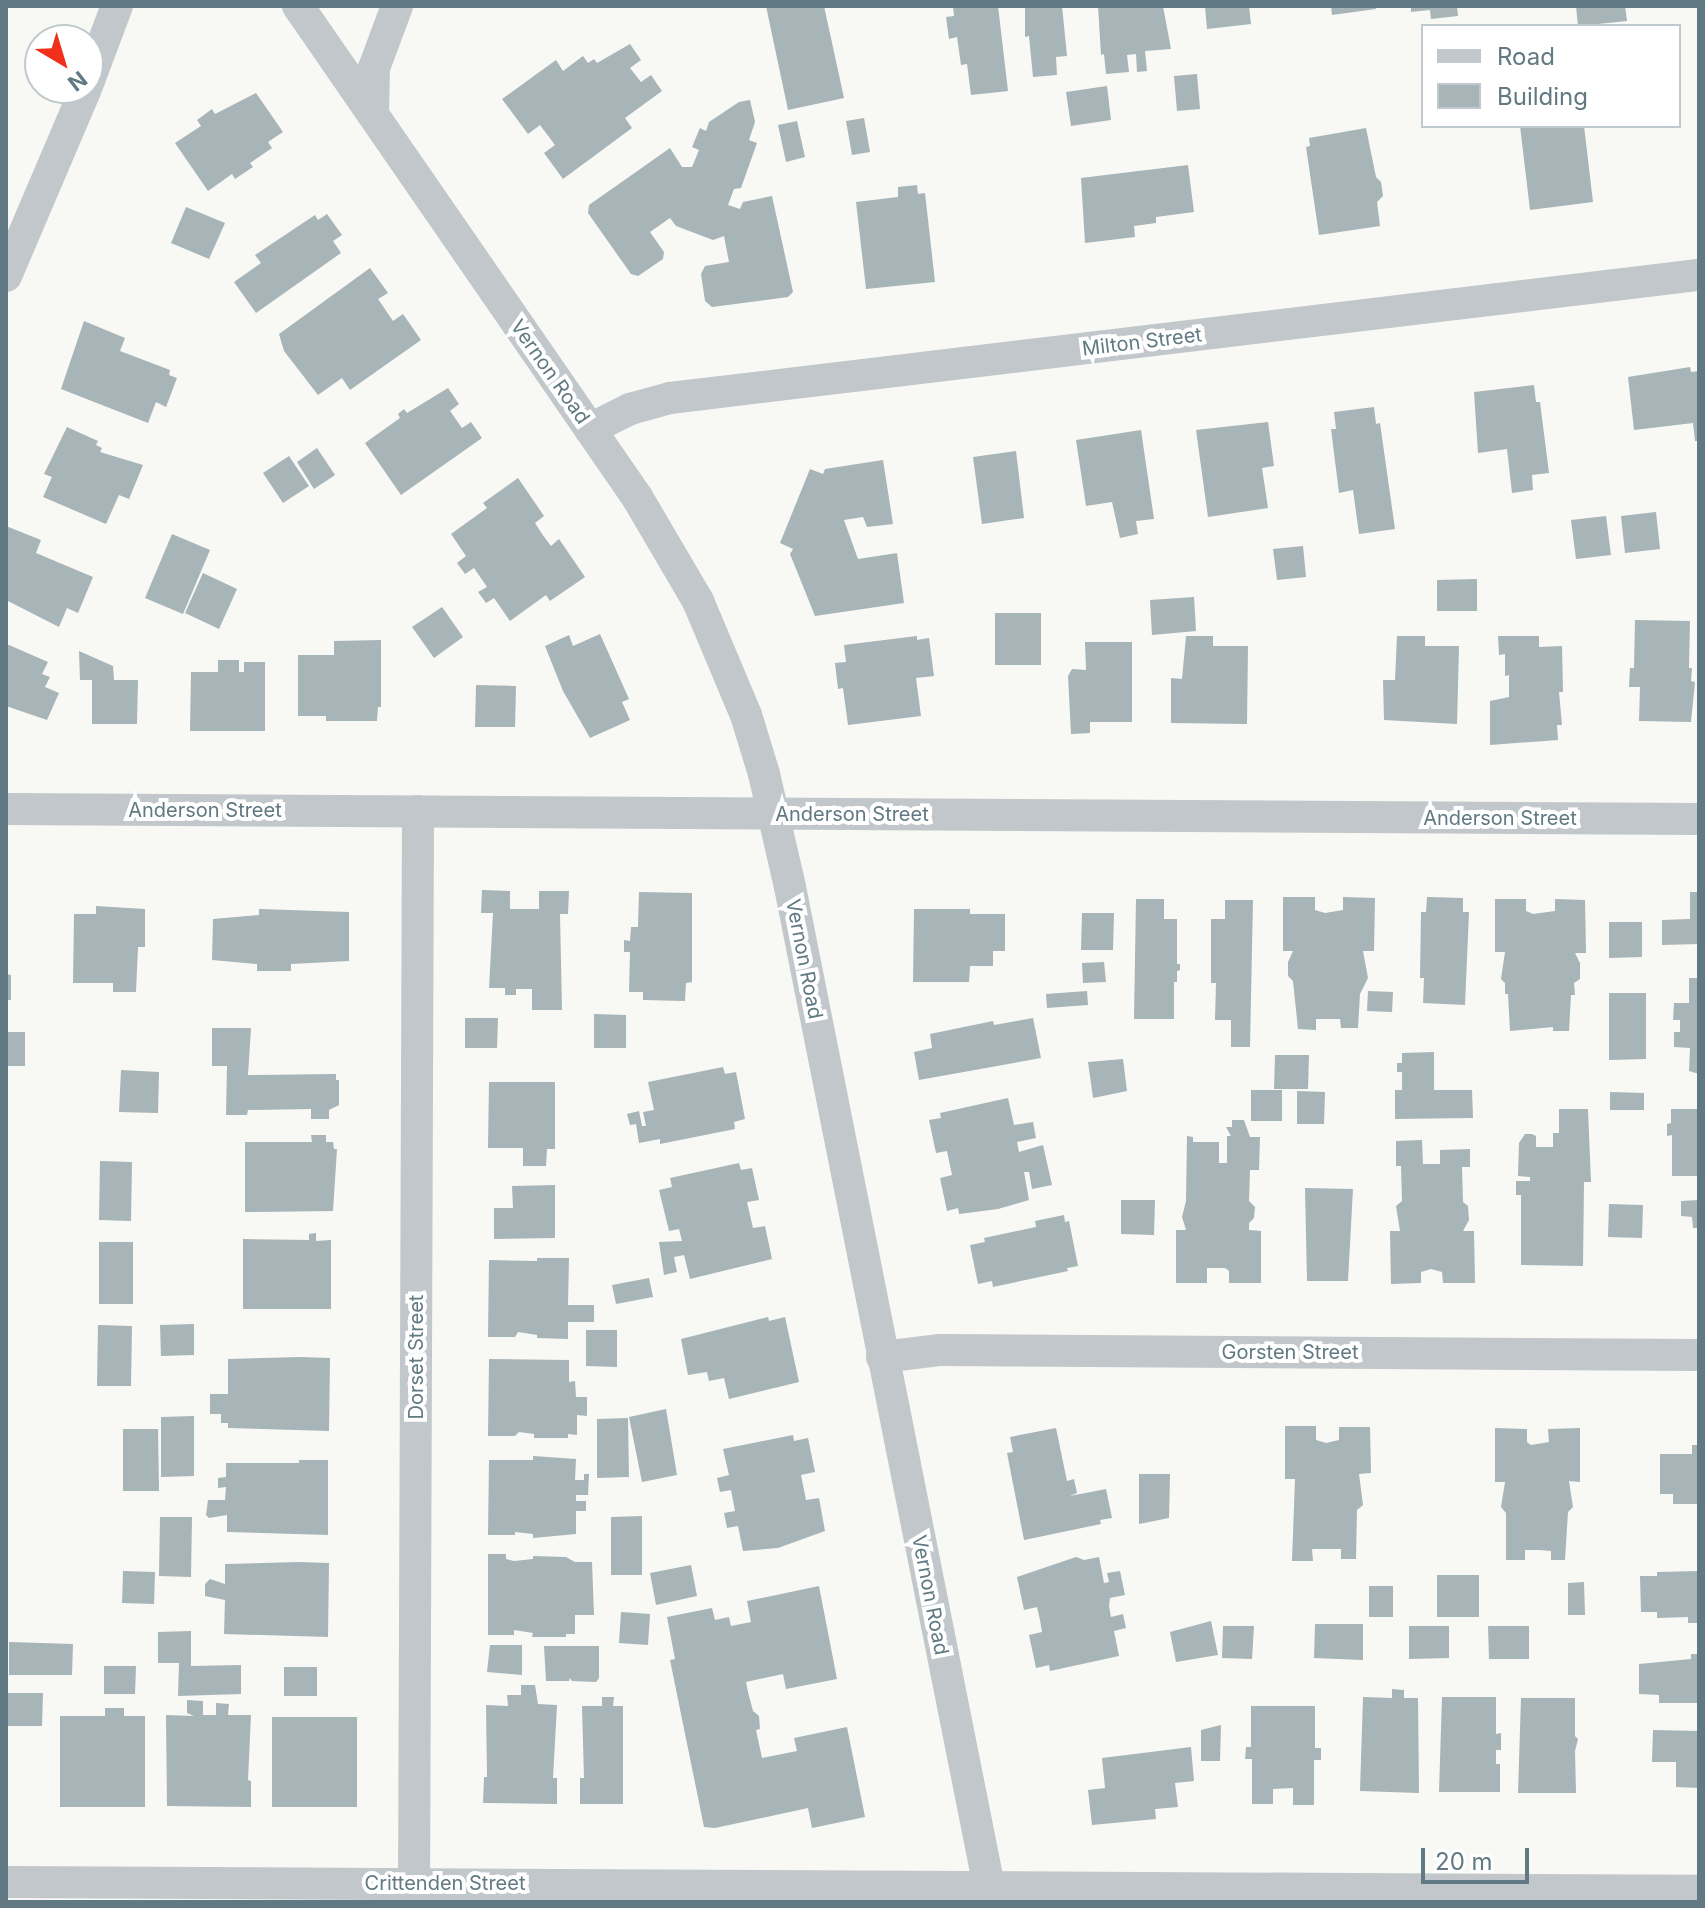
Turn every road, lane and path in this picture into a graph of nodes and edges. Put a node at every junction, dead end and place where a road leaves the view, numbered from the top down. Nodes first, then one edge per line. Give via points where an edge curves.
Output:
1 (117, 6) edge
2 (298, 6) edge
3 (397, 6) edge
4 (104, 41) edge
5 (79, 104) edge
6 (373, 114) junction
7 (1699, 275) edge
8 (6, 276) edge
9 (590, 429) junction
10 (6, 809) edge
11 (418, 811) junction
12 (774, 814) junction
13 (1699, 819) edge
14 (1699, 1355) edge
15 (882, 1357) junction
16 (6, 1882) edge
17 (1699, 1891) edge
18 (414, 1892) edge
19 (990, 1894) edge

1 - 4 street
2 - 6 street, Vernon Road
3 - 6 street via 374,68
5 - 8 street
6 - 9 street, Vernon Road
7 - 9 street, Milton Street via 670,398 630,409
9 - 12 street, Vernon Road via 698,601 746,715
10 - 11 street, Anderson Street
11 - 12 street, Anderson Street
11 - 18 street, Dorset Street
12 - 13 street, Anderson Street
12 - 15 street, Vernon Road
14 - 15 street, Gorsten Street via 939,1350
15 - 19 street, Vernon Road
16 - 18 street, Crittenden Street
17 - 19 street, Crittenden Street
18 - 19 street, Crittenden Street

